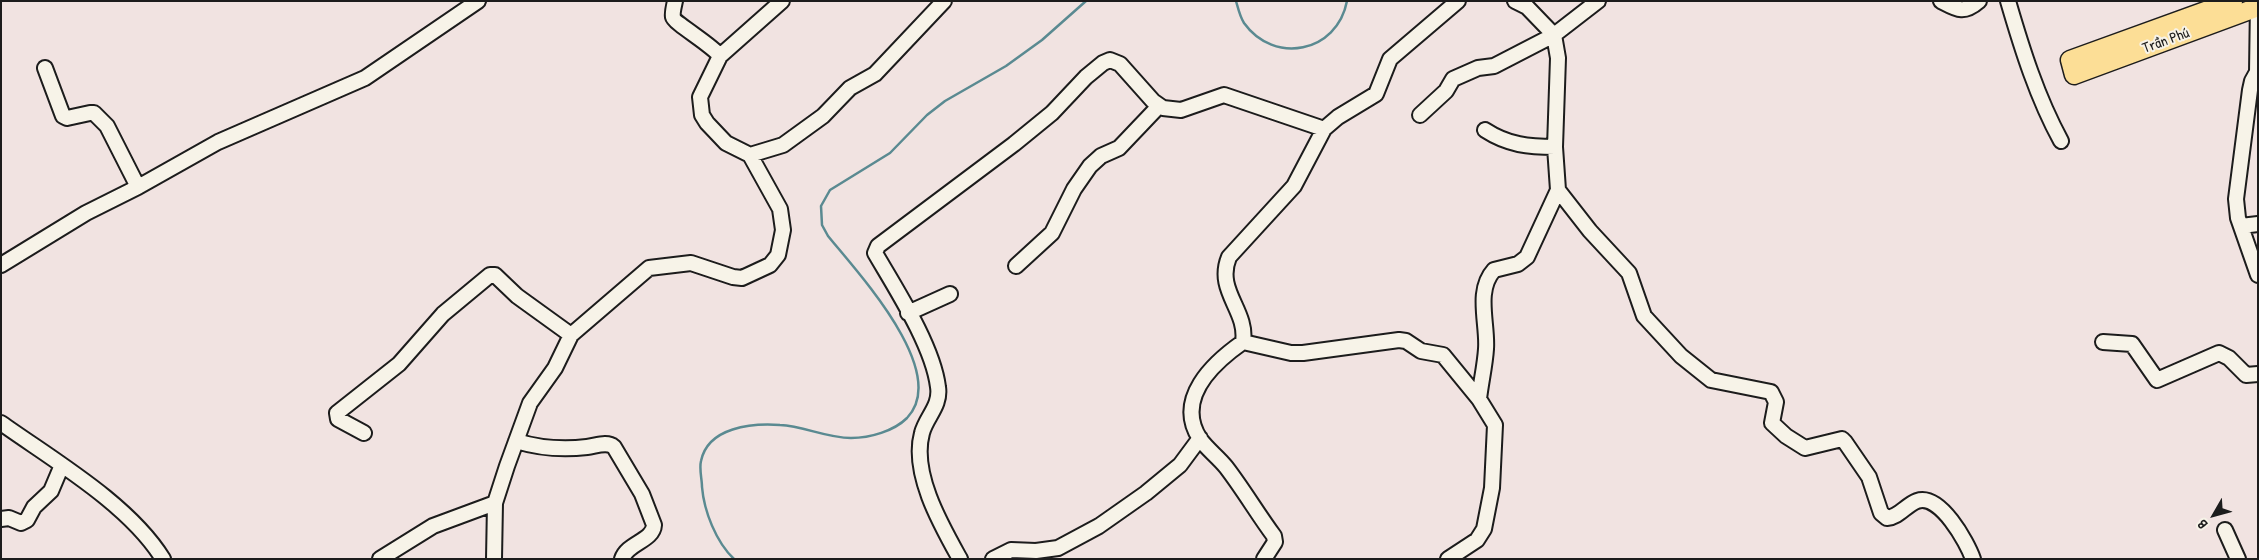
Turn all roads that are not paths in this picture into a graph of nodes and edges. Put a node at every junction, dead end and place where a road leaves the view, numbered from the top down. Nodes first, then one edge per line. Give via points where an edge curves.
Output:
1 (478, 1) edge
2 (675, 1) edge
3 (782, 1) edge
4 (944, 1) edge
5 (1458, 1) edge
6 (1515, 1) edge
7 (1598, 1) edge
8 (1941, 1) edge
9 (1980, 1) edge
10 (2008, 1) edge
11 (2233, 1) edge
12 (2257, 5) edge
13 (1554, 34) junction
14 (720, 56) junction
15 (45, 68) dead end
16 (1159, 106) junction
17 (1420, 115) dead end
18 (1324, 129) junction
19 (1485, 130) dead end
20 (2061, 140) dead end
21 (1555, 147) junction
22 (750, 155) junction
23 (138, 187) junction
24 (1558, 190) junction
25 (2258, 224) edge
26 (2241, 226) junction
27 (1, 266) edge
28 (1016, 266) dead end
29 (2258, 275) edge
30 (950, 294) dead end
31 (908, 313) junction
32 (570, 335) junction
33 (1243, 342) junction
34 (2103, 342) dead end
35 (2258, 374) edge
36 (1478, 399) junction
37 (1, 423) edge
38 (364, 433) dead end
39 (1200, 438) junction
40 (516, 441) junction
41 (62, 465) junction
42 (495, 502) junction
43 (1, 519) edge
44 (2225, 530) dead end
45 (162, 559) edge
46 (380, 559) edge
47 (494, 559) edge
48 (622, 559) edge
49 (960, 559) edge
50 (993, 559) edge
51 (1264, 559) edge
52 (1448, 559) edge
53 (1973, 559) edge
54 (2238, 559) edge

1 - 23 street via 365,78 218,142
2 - 14 street via 675,21 695,33
3 - 14 street
4 - 22 street via 875,74 850,88 822,116 783,145
5 - 18 street via 1390,59 1376,94
6 - 13 street via 1527,7
7 - 13 street
8 - 9 street via 1964,10
10 - 20 street via 2042,102
11 - 12 main road, Trần Phú via 2072,68
12 - 26 street via 2257,72 2250,90 2236,200
13 - 17 street via 1494,66 1478,68 1453,79 1446,91
13 - 21 street via 1558,58
14 - 22 street via 700,97 702,115 726,143
15 - 23 street via 63,116 67,118 90,112 103,121
16 - 18 street via 1181,110 1224,95
16 - 28 street via 1119,148 1101,156 1090,166 1052,233
16 - 31 street via 1118,62 1110,60 1103,63 1035,128 880,244 875,253
18 - 33 street via 1294,186 1229,257 1224,277 1244,327
19 - 21 street via 1519,145
21 - 24 street
22 - 32 street via 783,219 782,240 775,261 742,278 691,263 649,268
23 - 27 street via 78,217
24 - 36 street via 1527,257 1518,264 1494,270 1487,280 1484,294 1486,353
24 - 53 street via 1629,273 1644,316 1696,370 1710,380 1770,392 1776,402 1772,423 1802,447 1811,448 1842,439 1869,477 1881,513 1887,518 1916,501 1934,502 1961,532
25 - 26 street
26 - 29 street
30 - 31 street
31 - 49 street via 925,347 938,386 935,407 922,433 920,462 935,512
32 - 38 street via 517,296 495,275 490,275 443,314 399,364 338,413 338,419
32 - 40 street via 555,368 530,403
33 - 36 street via 1303,353 1406,341 1422,351 1442,355
33 - 39 street via 1212,367 1197,388 1191,411
34 - 35 street via 2132,344 2157,380 2219,353 2246,375
36 - 52 street via 1496,430 1486,521 1479,538
37 - 41 street
39 - 50 street via 1187,457 1167,476 1099,526 1058,548 1011,550
39 - 51 street via 1225,466 1274,536 1275,542
40 - 42 street
40 - 48 street via 540,448 609,444 614,448 642,494 654,525 652,533 627,550
41 - 43 street via 50,491 34,507 27,520 21,523 9,518
41 - 45 street via 142,529
42 - 46 street via 433,526
42 - 47 street
44 - 54 street

